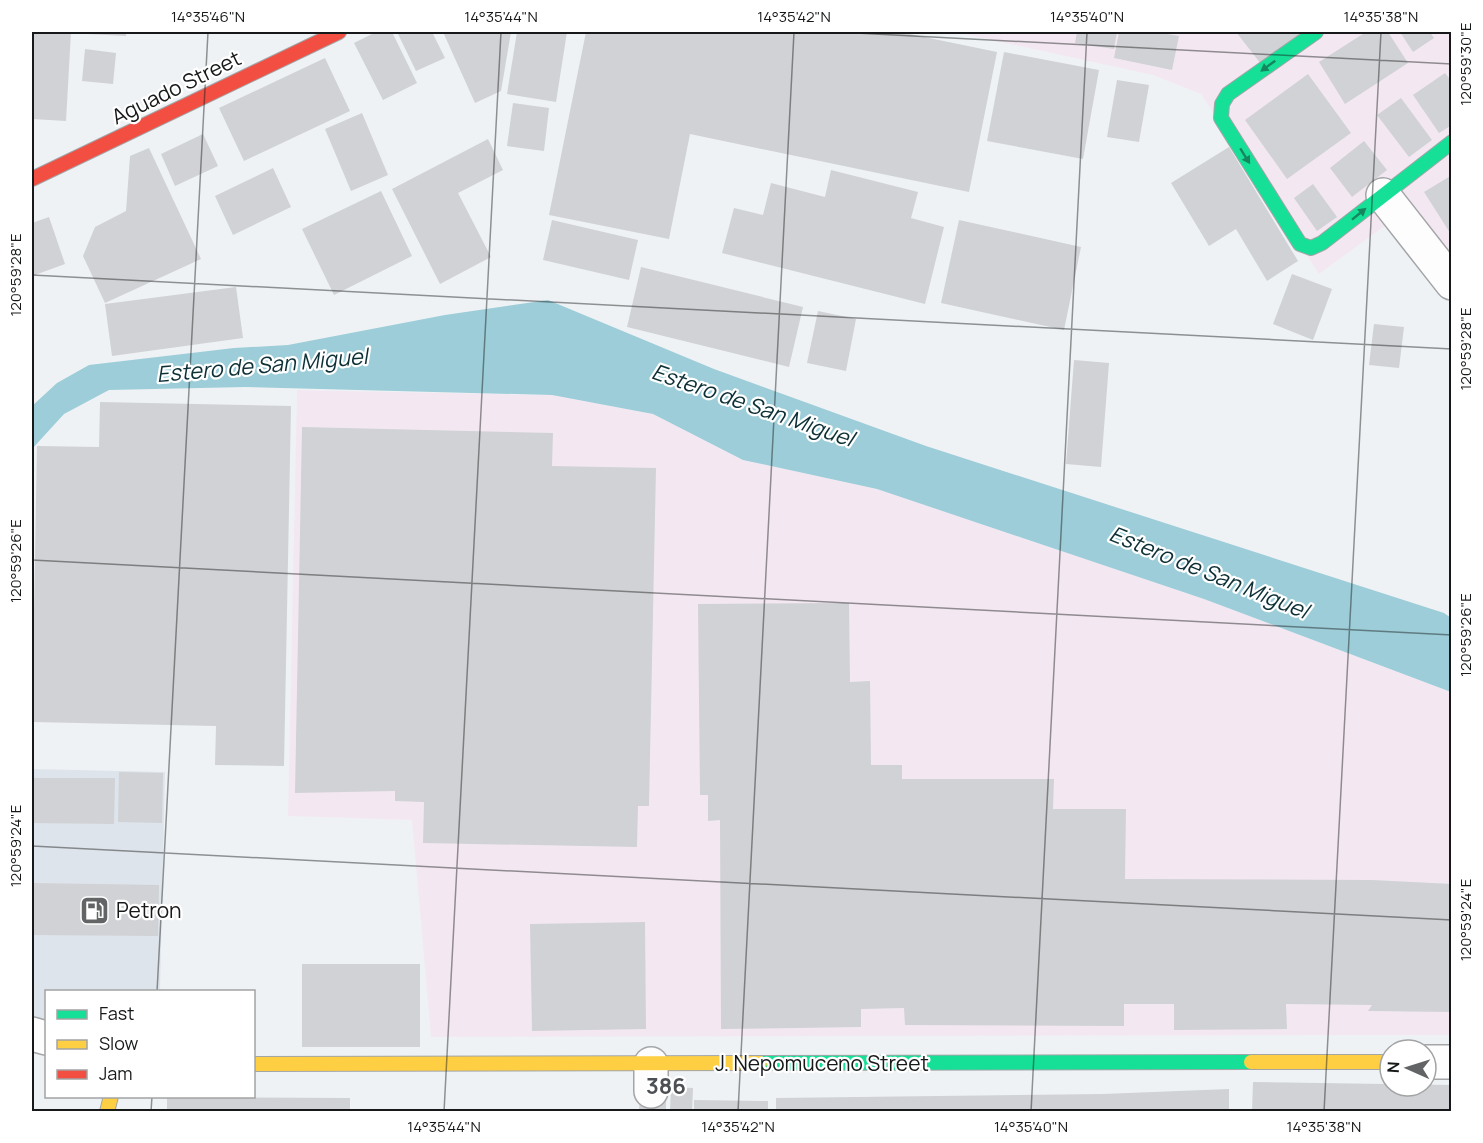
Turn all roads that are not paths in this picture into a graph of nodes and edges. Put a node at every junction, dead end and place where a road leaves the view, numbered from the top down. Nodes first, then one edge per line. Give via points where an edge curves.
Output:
1 (339, 32) edge
2 (1316, 32) edge
3 (1452, 142) edge
4 (32, 179) edge
5 (1383, 195) junction
6 (1452, 283) edge
7 (1378, 1062) edge
8 (255, 1064) edge

1 - 4 street, Aguado Street
2 -> 5 street via 1228,94 1221,118 1300,244 1311,248 1322,243
3 - 5 street
5 - 6 street
7 - 8 street, J. Nepomuceno Street via 651,1077

